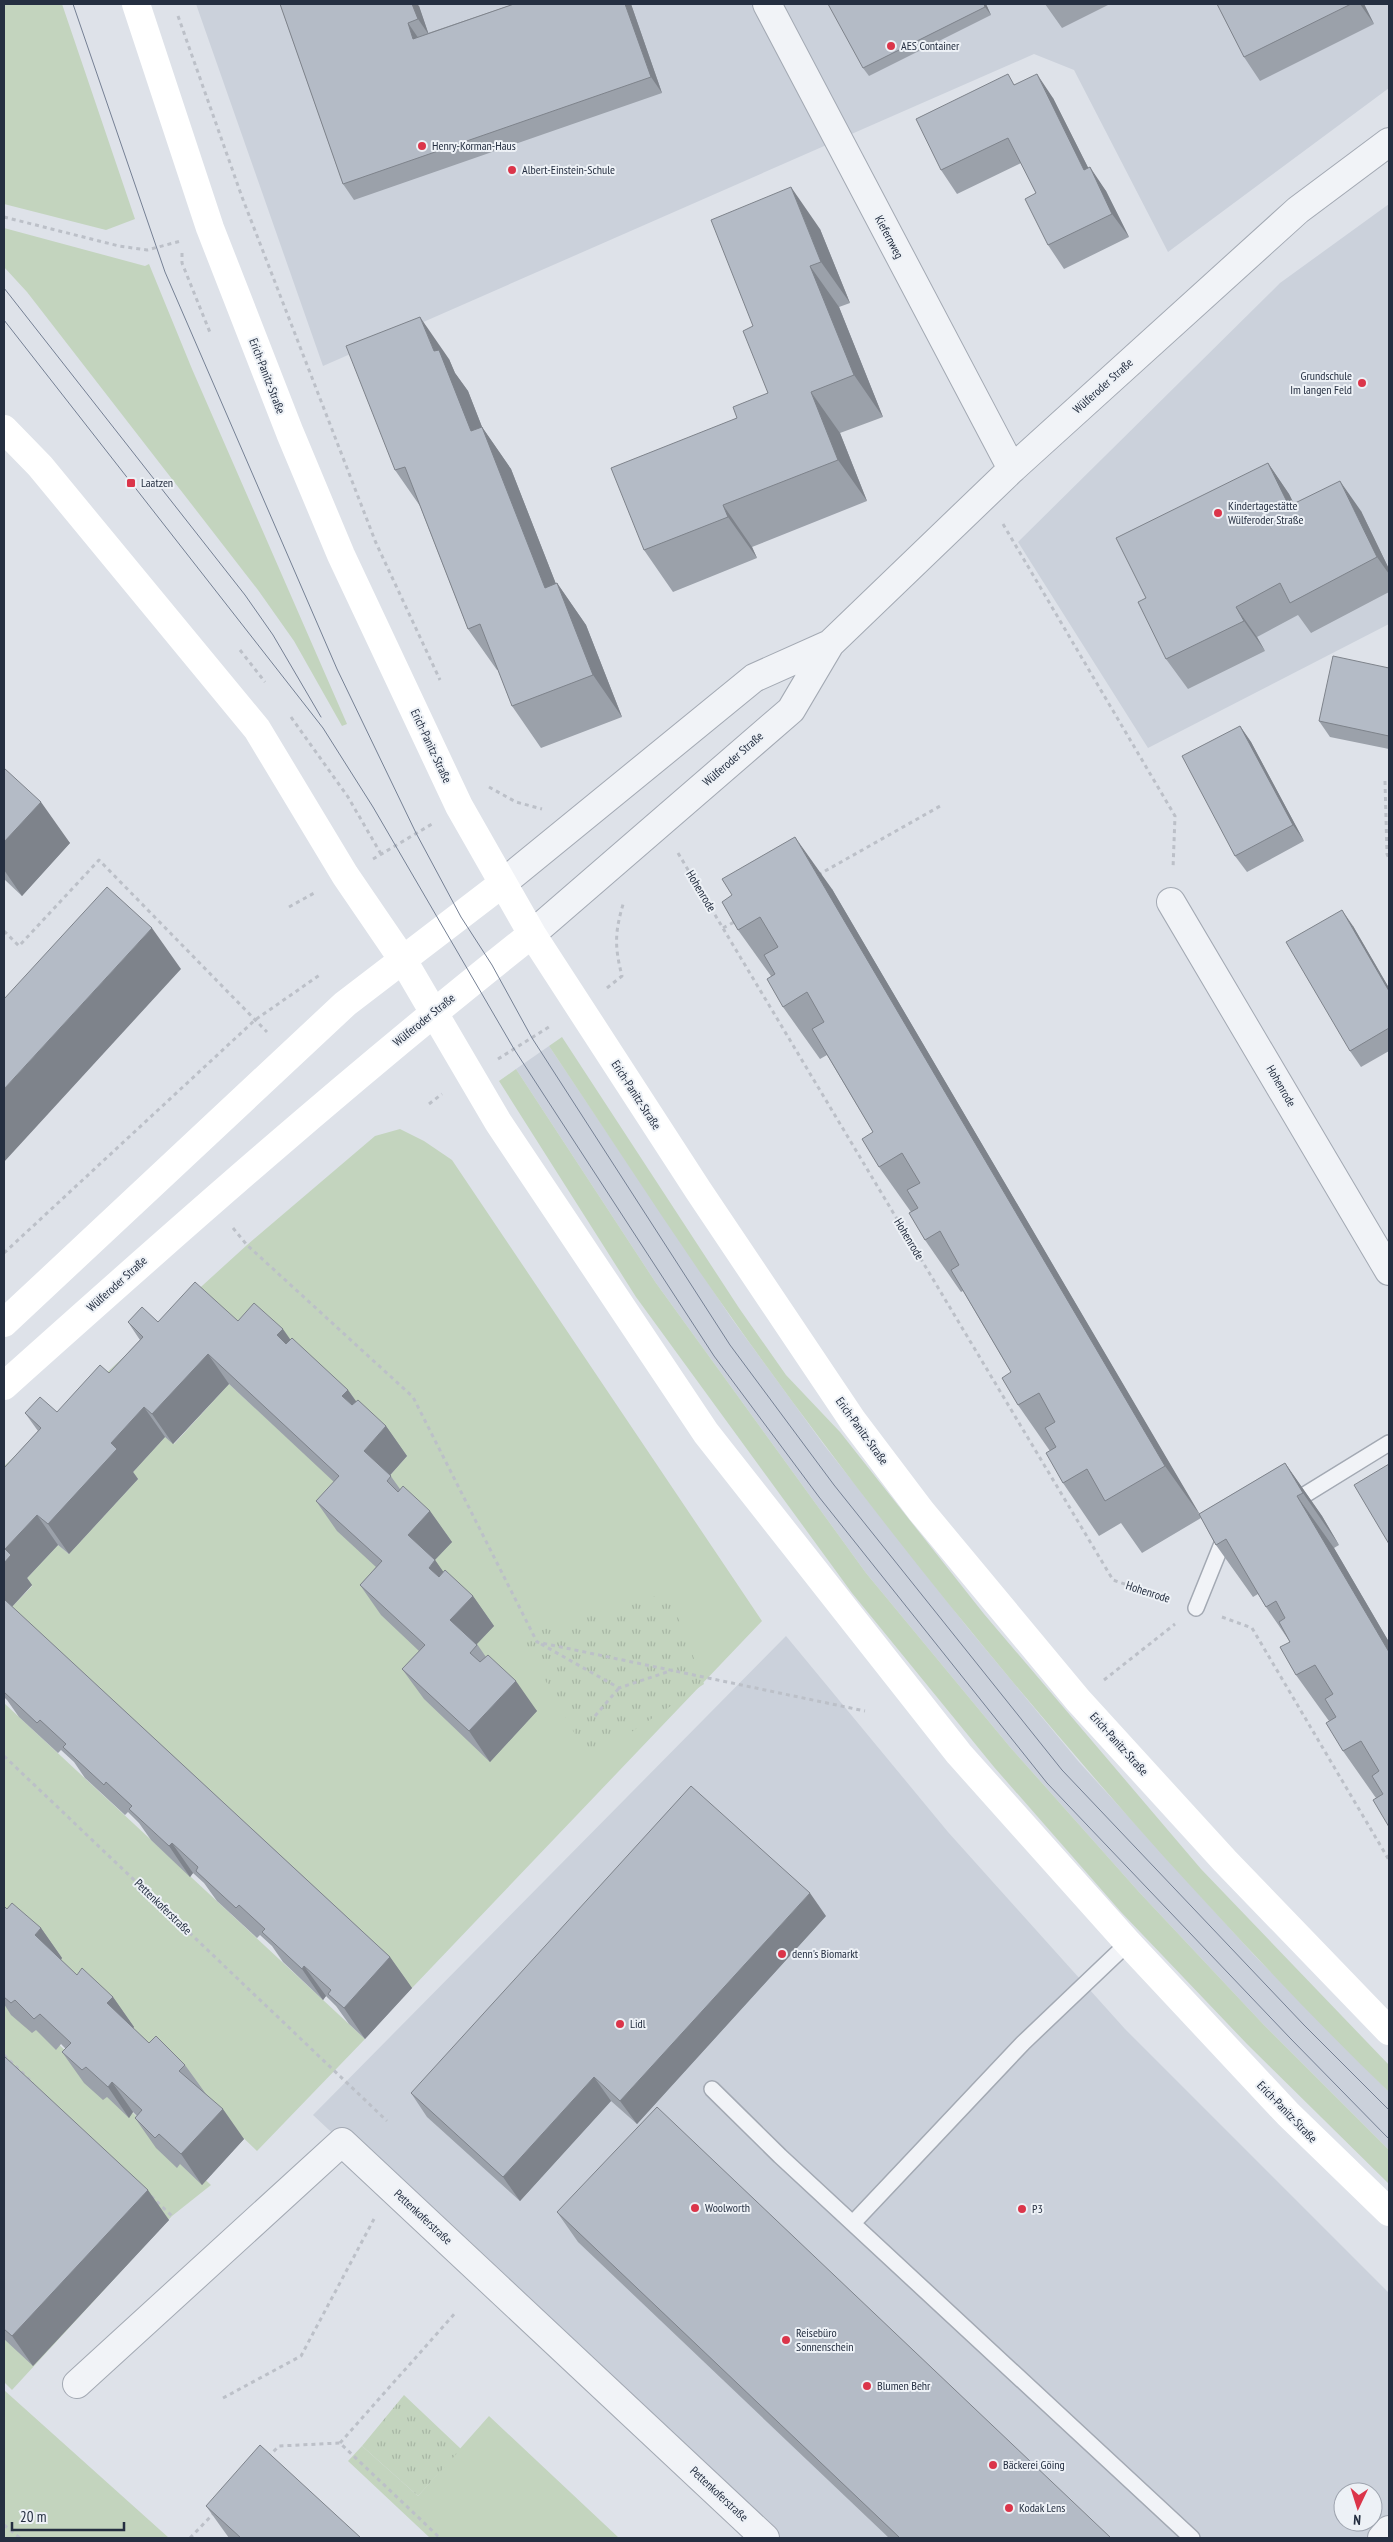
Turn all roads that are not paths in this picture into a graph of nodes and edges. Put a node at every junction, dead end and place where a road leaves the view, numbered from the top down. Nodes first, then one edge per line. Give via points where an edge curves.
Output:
1 (136, 4) edge
2 (768, 4) edge
3 (1389, 142) edge
4 (4, 429) edge
5 (1012, 469) junction
6 (830, 644) junction
7 (503, 883) junction
8 (1171, 902) road end
9 (532, 934) junction
10 (403, 960) junction
11 (434, 1012) junction
12 (1389, 1271) edge
13 (4, 1323) edge
14 (4, 1386) edge
15 (1389, 1443) edge
16 (1280, 1510) edge
17 (1247, 1530) edge
18 (1196, 1608) road end
19 (1128, 1943) junction
20 (1389, 2031) edge
21 (712, 2089) dead end
22 (1389, 2212) edge
23 (853, 2223) junction
24 (77, 2384) dead end
25 (1389, 2530) edge
26 (765, 2538) edge
27 (1192, 2538) edge
28 (1382, 2538) edge

1 - 7 main road, Erich-Panitz-Straße via 210,228 290,433 341,555 459,806
2 - 5 street, Kiefernweg
3 - 5 street, Wülferoder Straße via 1298,210
4 - 10 main road, Erich-Panitz-Straße via 40,466 257,729 346,875
5 - 6 street, Wülferoder Straße
6 - 7 street, Wülferoder Straße via 754,678
6 - 9 street, Wülferoder Straße via 790,710
7 - 9 main road, Erich-Panitz-Straße
7 - 10 main road, Wülferoder Straße
8 - 12 street, Hohenrode
9 - 11 main road, Wülferoder Straße
9 - 20 main road, Erich-Panitz-Straße via 853,1421 921,1511 1078,1700 1225,1861
10 - 11 main road, Erich-Panitz-Straße
10 - 13 main road, Wülferoder Straße via 345,1004
11 - 14 main road, Wülferoder Straße via 210,1201
11 - 19 main road, Erich-Panitz-Straße via 498,1122 706,1433 958,1754
15 - 16 lane
17 - 18 lane via 1222,1546
19 - 22 main road, Erich-Panitz-Straße via 1288,2114
19 - 23 lane via 1023,2043
21 - 23 lane
23 - 27 lane
24 - 26 street, Pettenkoferstraße via 342,2142
25 - 28 street

